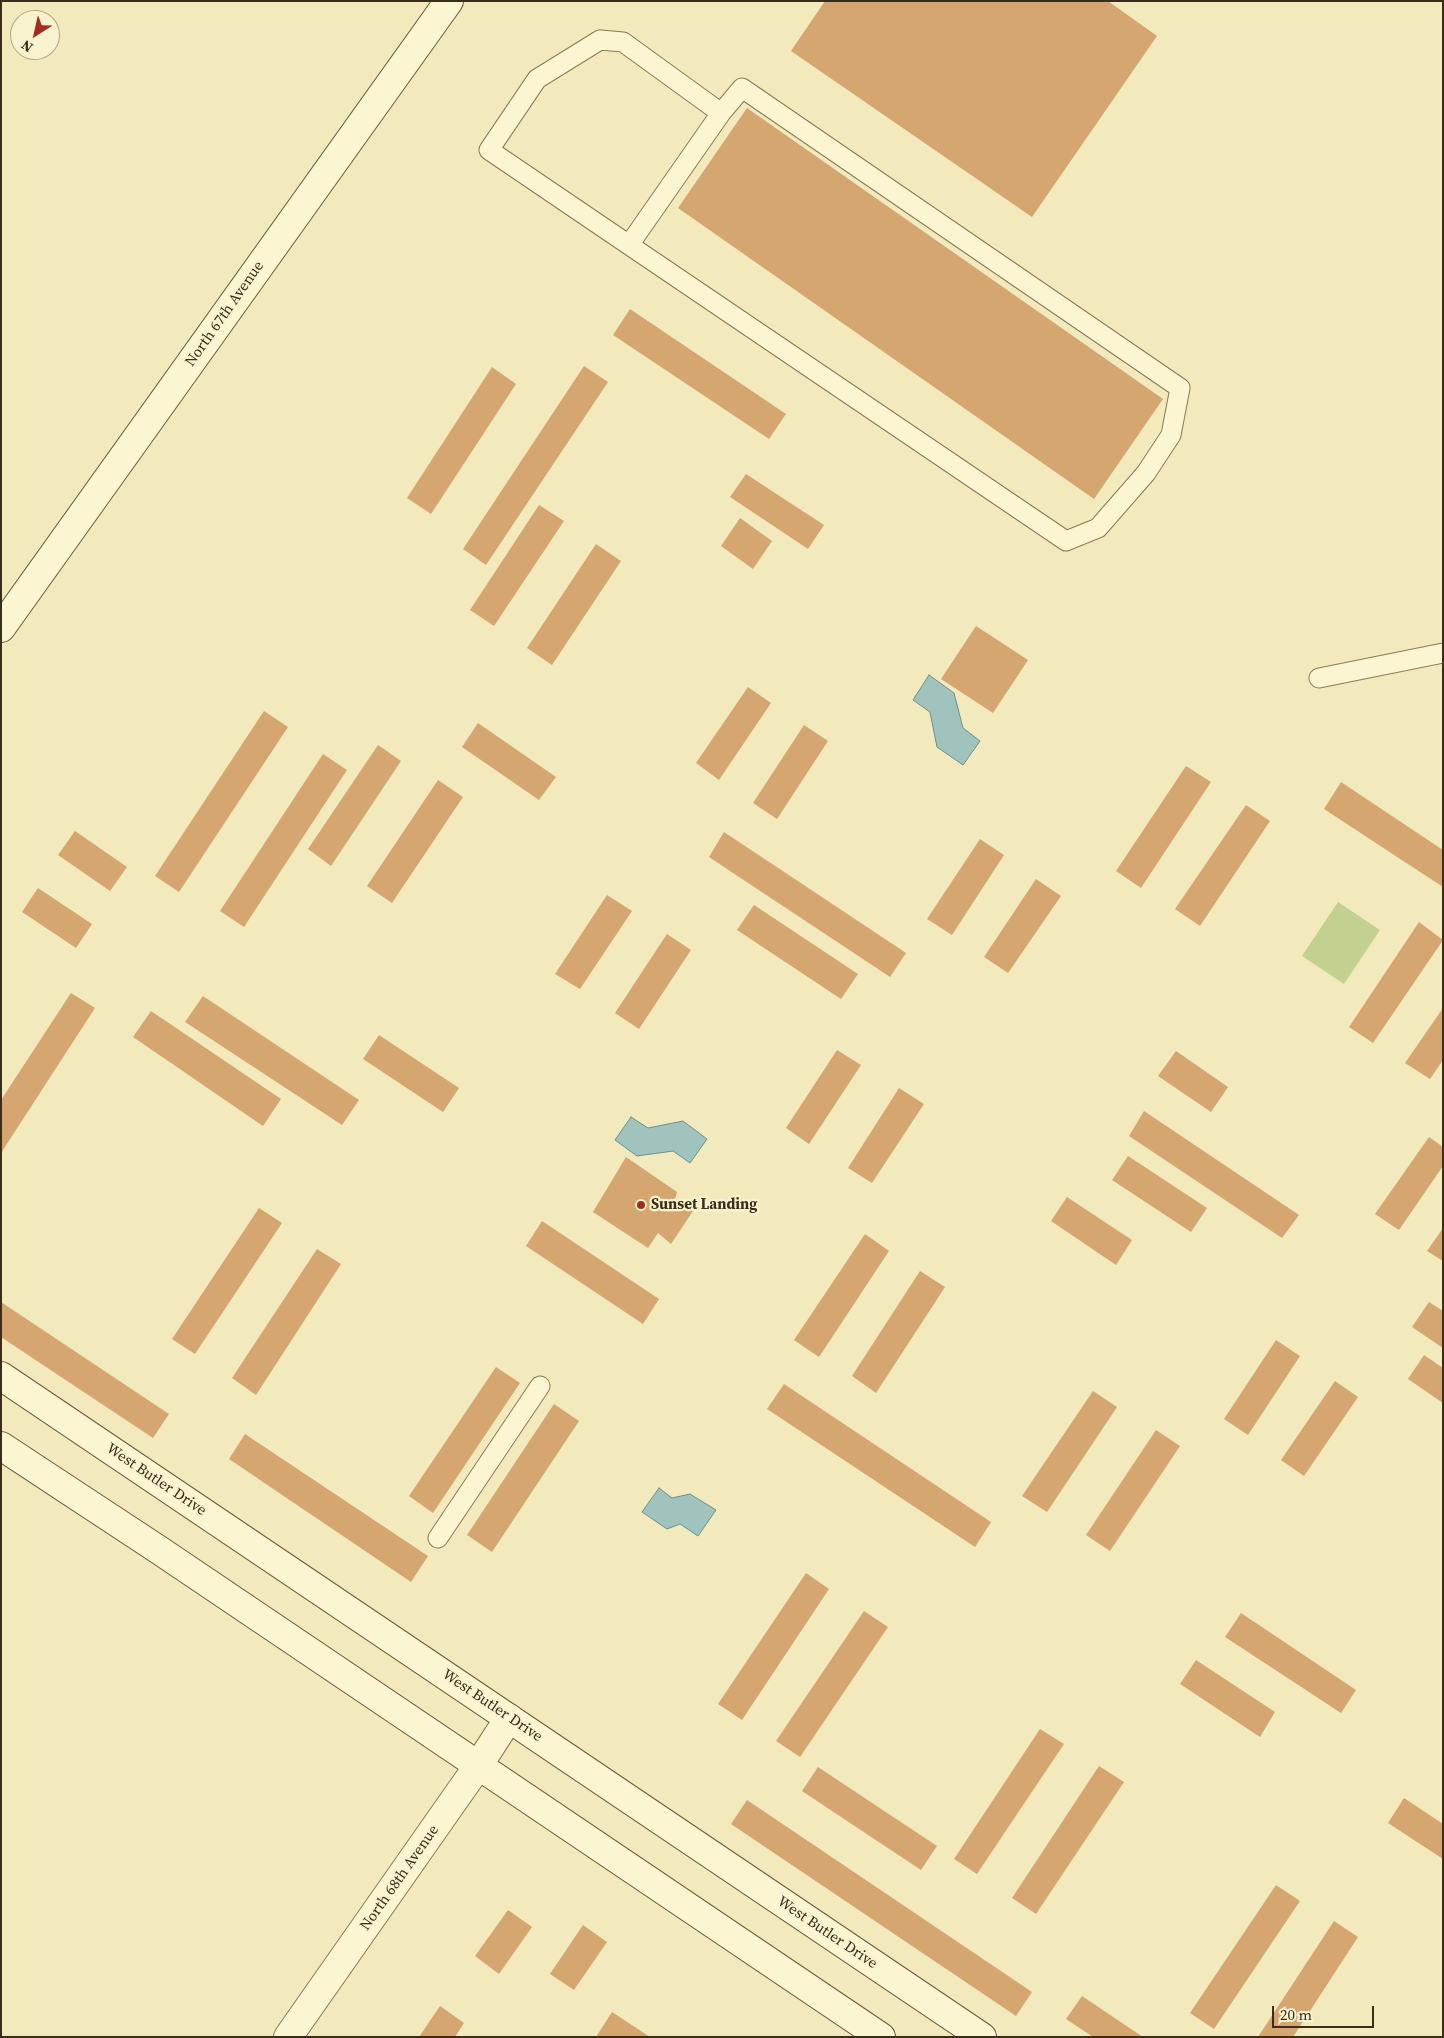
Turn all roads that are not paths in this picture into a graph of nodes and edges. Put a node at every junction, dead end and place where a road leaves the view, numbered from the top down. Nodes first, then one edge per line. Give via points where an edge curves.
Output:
1 (449, 1) edge
2 (722, 113) junction
3 (630, 245) junction
4 (1, 628) edge
5 (1443, 653) edge
6 (1319, 678) dead end
7 (1, 1376) edge
8 (540, 1386) dead end
9 (1, 1446) edge
10 (438, 1538) dead end
11 (509, 1718) junction
12 (478, 1766) junction
13 (288, 2037) edge
14 (881, 2037) edge
15 (982, 2037) edge

1 - 4 street, North 67th Avenue
2 - 3 lane
2 - 3 lane via 623,42 600,40 537,78 489,150
2 - 3 lane via 742,88 1180,388 1171,435 1146,473 1098,528 1066,541
5 - 6 lane
7 - 11 street, West Butler Drive
8 - 10 lane
9 - 12 street
11 - 12 street, North 68th Avenue
11 - 15 street, West Butler Drive
12 - 13 street, North 68th Avenue
12 - 14 street

